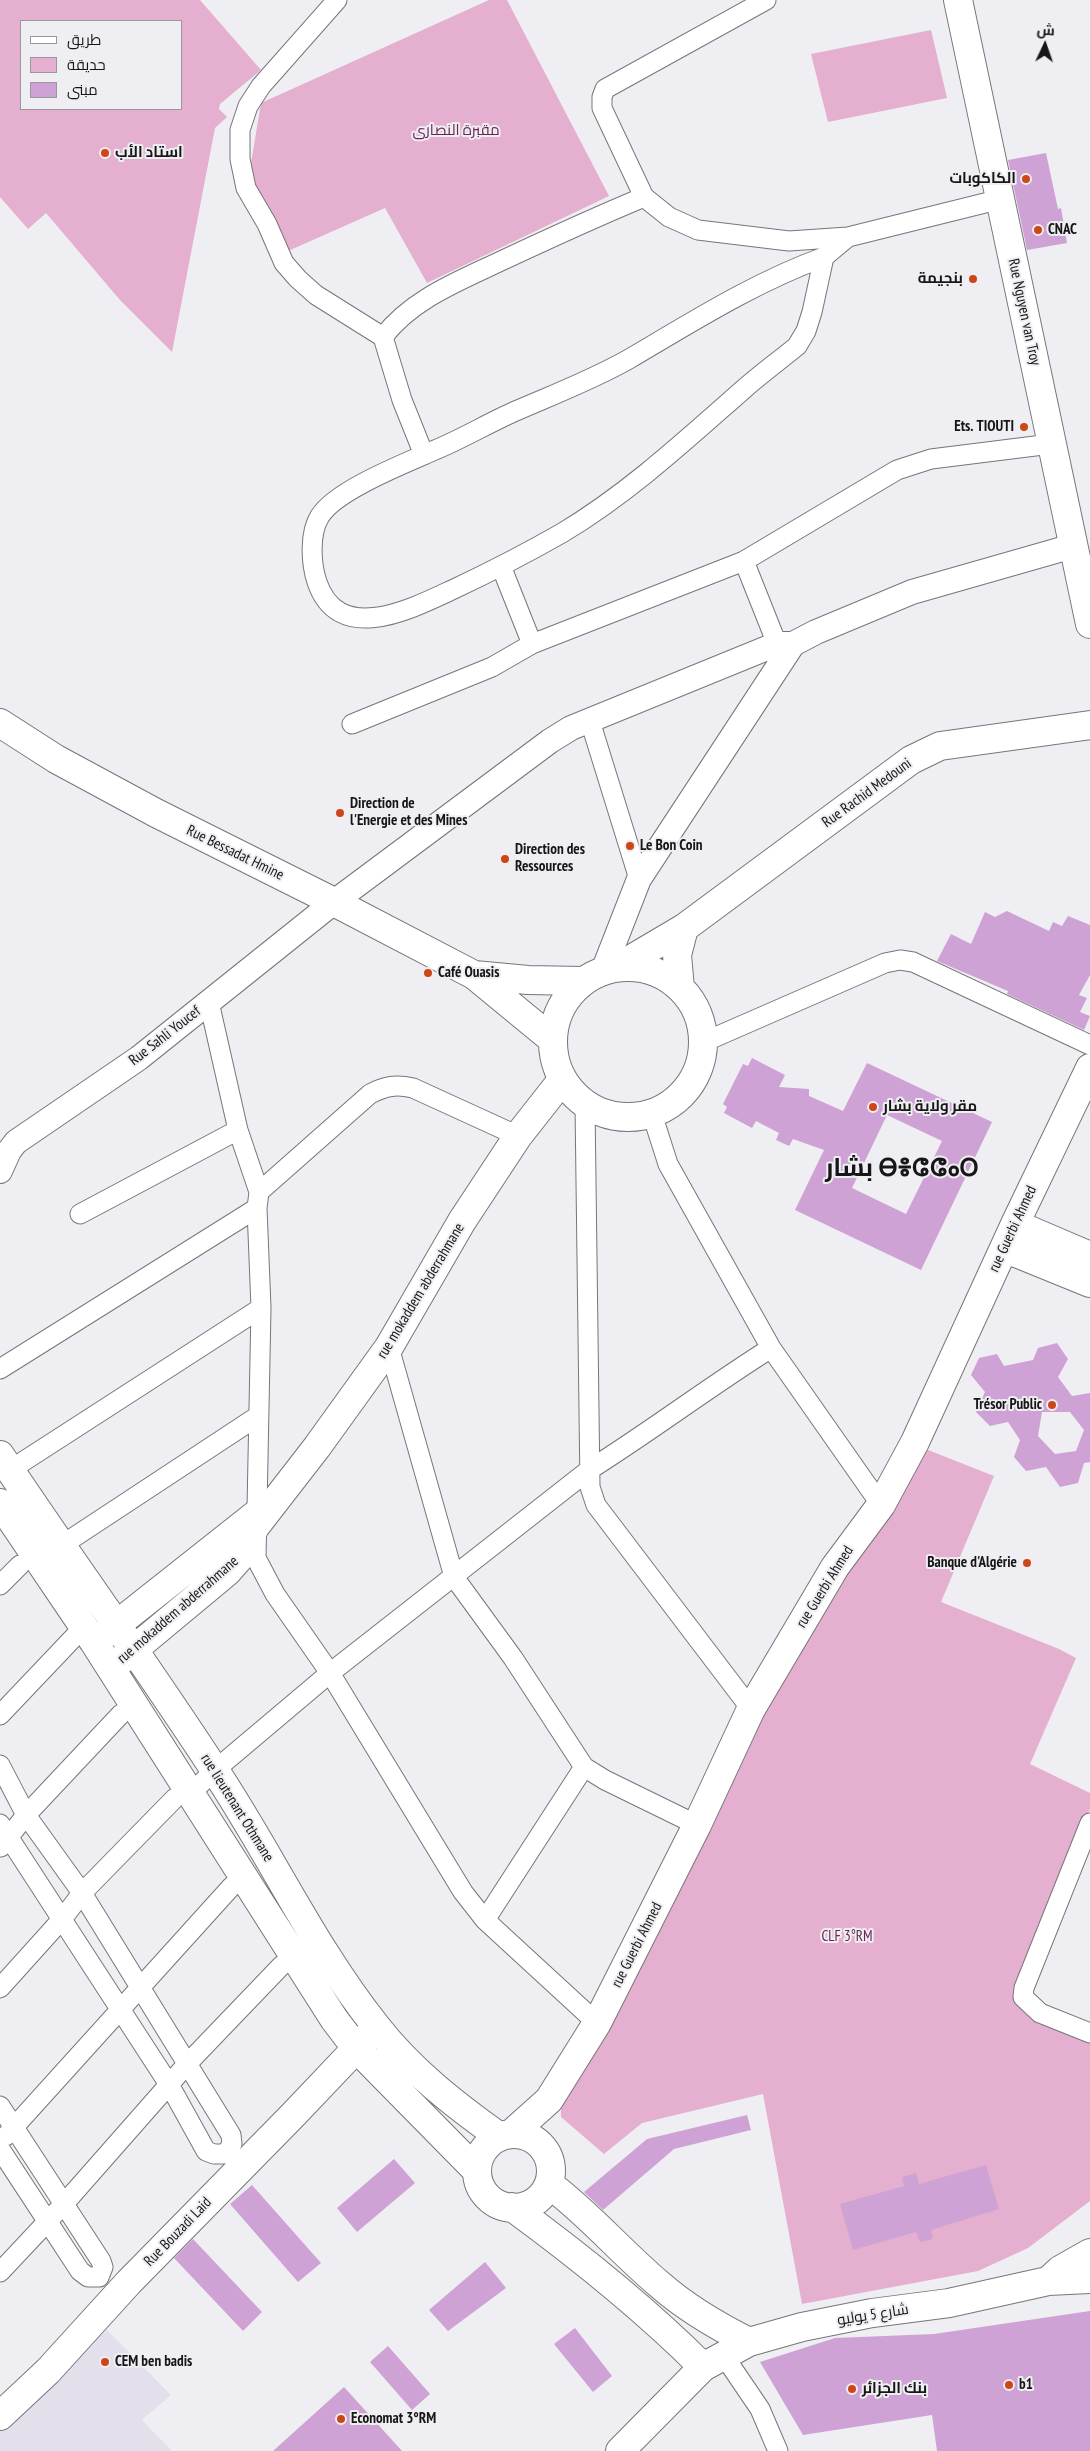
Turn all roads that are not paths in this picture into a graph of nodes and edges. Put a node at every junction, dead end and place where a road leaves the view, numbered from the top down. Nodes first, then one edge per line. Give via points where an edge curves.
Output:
1 (337, 0) edge
2 (766, 0) edge
3 (958, 0) edge
4 (644, 197) junction
5 (1001, 199) junction
6 (848, 237) junction
7 (824, 257) junction
8 (383, 337) junction
9 (1051, 444) junction
10 (424, 455) junction
11 (1073, 546) junction
12 (744, 561) junction
13 (501, 566) junction
14 (1090, 624) edge
15 (532, 644) junction
16 (785, 644) junction
17 (590, 721) junction
18 (0, 723) edge
19 (352, 724) dead end
20 (1084, 726) edge
21 (639, 879) junction
22 (334, 902) junction
23 (684, 928) junction
24 (601, 973) junction
25 (474, 975) junction
26 (680, 988) junction
27 (210, 1002) junction
28 (553, 1040) junction
29 (704, 1042) junction
30 (1090, 1045) edge
31 (1090, 1068) edge
32 (562, 1080) junction
33 (585, 1105) junction
34 (652, 1114) junction
35 (238, 1130) junction
36 (518, 1136) junction
37 (1, 1167) edge
38 (258, 1200) junction
39 (80, 1214) dead end
40 (1009, 1236) junction
41 (1090, 1256) edge
42 (1090, 1282) edge
43 (261, 1308) junction
44 (389, 1347) junction
45 (771, 1348) junction
46 (0, 1368) edge
47 (258, 1416) junction
48 (5, 1462) edge
49 (589, 1470) junction
50 (0, 1503) edge
51 (881, 1505) junction
52 (263, 1514) junction
53 (41, 1557) junction
54 (454, 1577) junction
55 (0, 1586) edge
56 (116, 1626) junction
57 (85, 1639) junction
58 (133, 1650) junction
59 (110, 1669) junction
60 (330, 1673) junction
61 (751, 1709) junction
62 (121, 1714) dead end
63 (0, 1715) edge
64 (0, 1764) edge
65 (584, 1766) junction
66 (215, 1770) junction
67 (183, 1796) junction
68 (26, 1816) junction
69 (1090, 1823) edge
70 (696, 1825) junction
71 (3, 1837) edge
72 (232, 1886) dead end
73 (82, 1893) junction
74 (63, 1918) junction
75 (485, 1920) junction
76 (282, 1965) dead end
77 (141, 1987) junction
78 (0, 1988) edge
79 (121, 2009) junction
80 (597, 2022) junction
81 (376, 2027) junction
82 (1090, 2032) edge
83 (356, 2048) junction
84 (188, 2063) junction
85 (170, 2086) junction
86 (549, 2100) junction
87 (0, 2106) edge
88 (14, 2127) junction
89 (506, 2135) junction
90 (0, 2142) edge
91 (0, 2149) edge
92 (544, 2149) junction
93 (477, 2171) junction
94 (549, 2184) junction
95 (63, 2205) junction
96 (512, 2207) junction
97 (48, 2220) junction
98 (1090, 2253) edge
99 (0, 2272) edge
100 (1090, 2279) edge
101 (1048, 2281) junction
102 (749, 2342) junction
103 (714, 2361) junction
104 (0, 2416) edge
105 (620, 2451) edge
106 (778, 2451) edge

1 - 8 street via 261,86 248,106 240,130 240,160 246,188 284,263 316,295
2 - 4 street via 604,89 602,108
3 - 5 main road, Rue Nguyen van Troy
4 - 6 street via 669,217 698,230 789,241
4 - 8 street via 575,226 423,300 398,318
5 - 6 street
5 - 9 main road, Rue Nguyen van Troy
6 - 7 street
7 - 10 street via 716,308 627,360
7 - 13 street via 812,312 806,331 796,346 620,493 564,532
8 - 10 street via 402,400
9 - 11 main road, Rue Nguyen van Troy
9 - 12 street via 931,459 897,470
10 - 13 street via 369,481 327,506 317,520 313,541 314,573 321,594 332,606 351,617 378,618 410,610
11 - 14 main road, Rue Nguyen van Troy
11 - 16 street, Rue Sahli Youcef via 912,592
12 - 15 street
12 - 16 street
13 - 15 street
15 - 19 street via 492,667
16 - 17 street, Rue Sahli Youcef
16 - 21 street
17 - 21 street
17 - 22 street, Rue Sahli Youcef via 550,741
18 - 22 main road, Rue Bessadat Hmine via 56,759 156,813
20 - 23 main road, Rue Rachid Medouni via 940,746 927,751
21 - 24 street
22 - 25 main road, Rue Bessadat Hmine
22 - 27 street, Rue Sahli Youcef
23 - 24 main road, Rue Rachid Medouni
23 - 26 main road via 677,955
24 - 25 main road, Rue Bessadat Hmine via 528,980
24 - 26 main road via 640,968 662,975
24 - 28 main road via 566,998 554,1024
25 - 28 main road, Rue Bessadat Hmine
26 - 29 main road via 693,1003 701,1022
27 - 35 street
27 - 37 street, Rue Sahli Youcef via 139,1058 16,1142
28 - 32 main road via 552,1052
29 - 30 street via 885,963 900,960 913,962
29 - 34 main road via 695,1078 676,1100
31 - 40 main road, rue Guerbi Ahmed
32 - 33 main road
32 - 36 main road, rue mokaddem abderrahmane
33 - 34 main road via 614,1116 633,1118
33 - 49 street
34 - 45 street via 668,1164
35 - 38 street
35 - 39 street
36 - 38 street via 413,1088 400,1085 383,1087 370,1094
36 - 44 main road, rue mokaddem abderrahmane via 462,1221
38 - 43 street
38 - 46 street
40 - 41 main road
40 - 42 main road
40 - 51 main road, rue Guerbi Ahmed via 915,1442
43 - 47 street
43 - 48 street
44 - 52 main road, rue mokaddem abderrahmane
44 - 54 street
45 - 49 street
45 - 51 street
47 - 52 street
47 - 53 street
48 - 53 main road, rue lieutenant Othmane
49 - 54 street
49 - 61 street via 596,1506
50 - 53 main road, rue lieutenant Othmane
51 - 61 main road, rue Guerbi Ahmed via 835,1567
52 - 56 main road, rue mokaddem abderrahmane
52 - 58 main road, rue mokaddem abderrahmane via 242,1555 227,1572
52 - 60 street via 256,1558 261,1572
53 - 55 street
53 - 56 main road, rue lieutenant Othmane
53 - 57 main road, rue lieutenant Othmane
54 - 60 street
54 - 65 street via 513,1658
56 - 57 main road, rue mokaddem abderrahmane
56 - 58 main road, rue lieutenant Othmane
57 - 59 main road, rue lieutenant Othmane
57 - 63 street
58 - 59 main road, rue mokaddem abderrahmane
58 - 66 main road, rue lieutenant Othmane
59 - 67 main road, rue lieutenant Othmane
60 - 66 street
60 - 75 street via 463,1892
61 - 70 main road, rue Guerbi Ahmed
62 - 68 street
64 - 68 street
65 - 70 street via 605,1780
65 - 75 street
66 - 67 street
66 - 81 main road, rue lieutenant Othmane via 338,1972
67 - 73 street
67 - 83 main road, rue lieutenant Othmane
68 - 71 street
68 - 73 street
69 - 82 street via 1023,1997 1040,2013
70 - 80 main road, rue Guerbi Ahmed
71 - 74 street
72 - 77 street
73 - 74 street
73 - 77 street
74 - 78 street
74 - 79 street
75 - 80 street
76 - 84 street
77 - 79 street
77 - 84 street
79 - 85 street
79 - 88 street
80 - 86 main road, rue Guerbi Ahmed
81 - 83 main road, Rue Bouzadi Laid
81 - 89 main road, rue lieutenant Othmane via 401,2055 474,2119
83 - 93 main road, rue lieutenant Othmane
83 - 104 main road, Rue Bouzadi Laid via 129,2282 48,2372
84 - 85 street
84 - 85 street via 231,2135 232,2144 226,2154 206,2151
85 - 95 street
86 - 89 main road
86 - 92 main road
87 - 88 street
88 - 90 street
88 - 95 street
89 - 92 main road via 524,2135
89 - 93 main road via 492,2141 481,2154
91 - 97 street
92 - 94 main road via 550,2163
93 - 96 main road via 484,2192 501,2205
94 - 96 main road via 538,2199 521,2207
94 - 102 main road via 660,2285 709,2321
95 - 97 street
95 - 97 street via 101,2261 103,2266 99,2277 88,2277 80,2271
96 - 103 main road via 585,2261 676,2340
97 - 99 street
98 - 101 main road, شارع 5 يوليو
100 - 101 main road, شارع 5 يوليو
101 - 102 main road, شارع 5 يوليو via 950,2303 872,2313 802,2327
102 - 103 main road, شارع 5 يوليو
103 - 105 main road, شارع 5 يوليو
103 - 106 street via 760,2409

